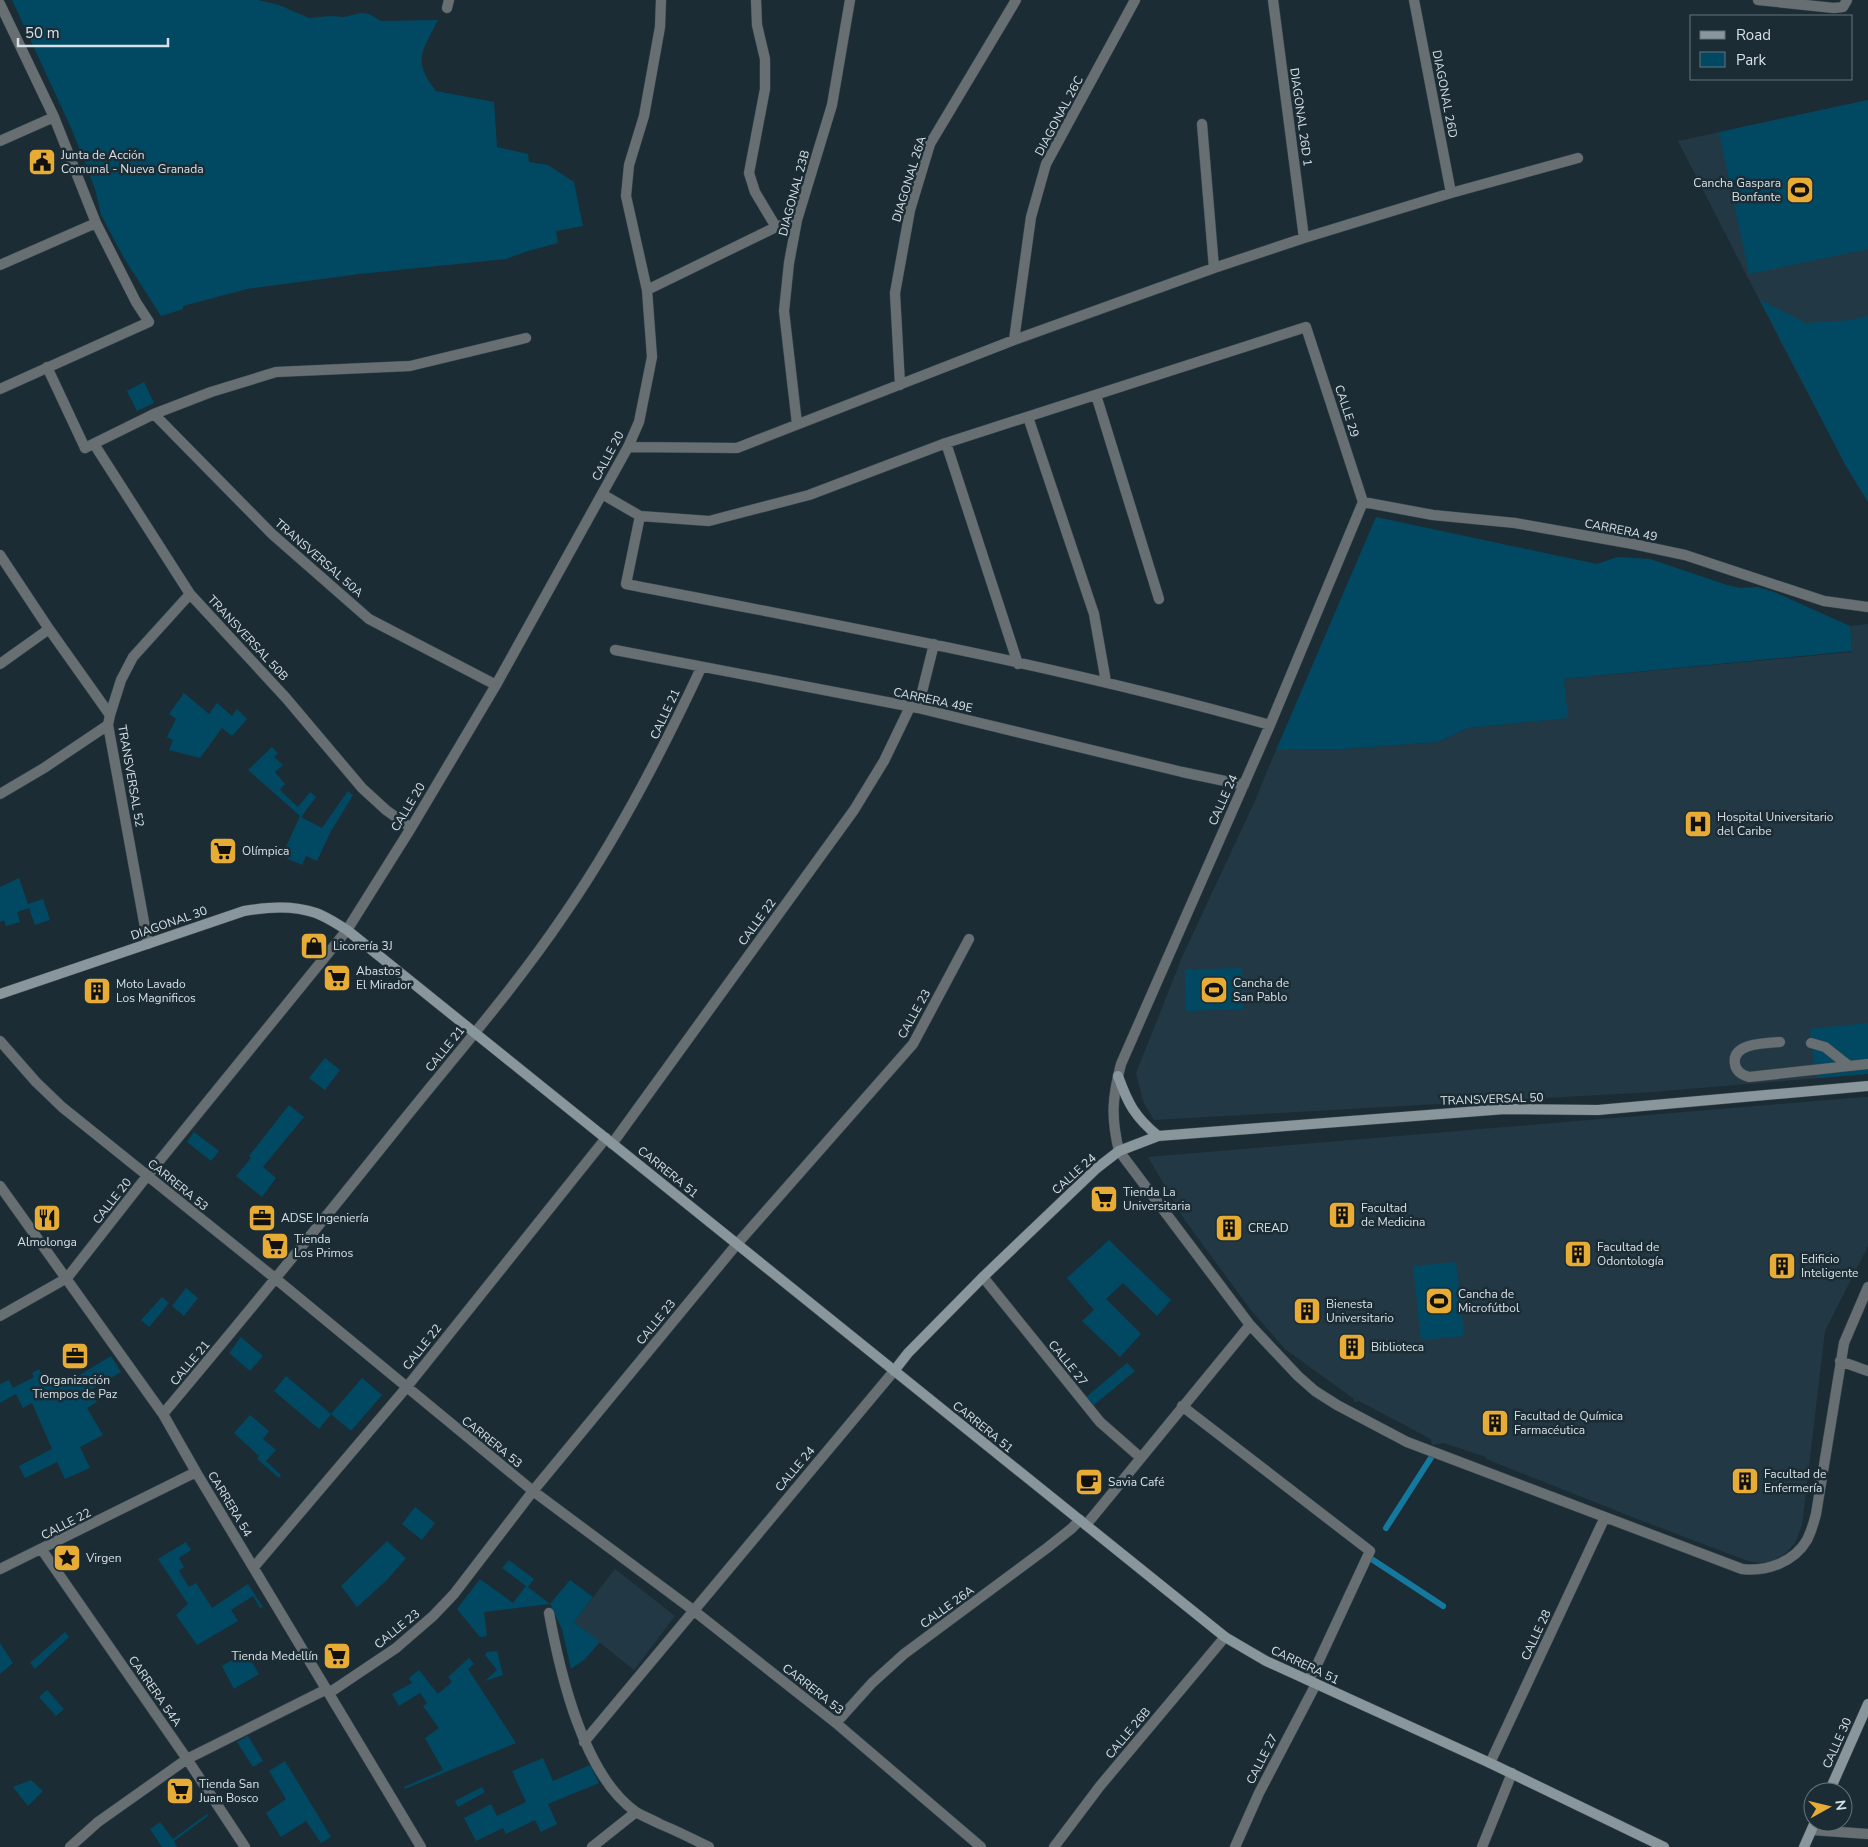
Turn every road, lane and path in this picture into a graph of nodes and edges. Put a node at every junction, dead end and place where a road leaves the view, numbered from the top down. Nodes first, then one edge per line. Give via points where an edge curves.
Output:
1 (661, 0) edge
2 (756, 0) edge
3 (850, 0) edge
4 (1016, 0) edge
5 (1135, 0) edge
6 (1273, 0) edge
7 (1414, 0) edge
8 (1758, 0) edge
9 (1845, 3) edge
10 (0, 4) edge
11 (4, 23) edge
12 (54, 117) junction
13 (1202, 124) dead end
14 (0, 142) edge
15 (1578, 158) dead end
16 (1452, 193) junction
17 (797, 220) junction
18 (96, 223) junction
19 (776, 227) junction
20 (1304, 238) junction
21 (0, 264) edge
22 (1214, 268) junction
23 (647, 290) junction
24 (526, 338) dead end
25 (1014, 340) junction
26 (47, 367) junction
27 (900, 385) junction
28 (0, 389) edge
29 (1096, 395) junction
30 (154, 414) junction
31 (1028, 417) junction
32 (797, 424) junction
33 (946, 443) junction
34 (89, 446) junction
35 (628, 448) junction
36 (602, 494) junction
37 (1363, 502) junction
38 (640, 516) junction
39 (0, 555) edge
40 (190, 594) junction
41 (1159, 599) dead end
42 (1868, 607) edge
43 (49, 629) junction
44 (934, 644) junction
45 (615, 650) dead end
46 (0, 664) edge
47 (1018, 664) junction
48 (700, 668) junction
49 (1106, 682) junction
50 (496, 685) junction
51 (914, 708) junction
52 (109, 720) junction
53 (1270, 725) junction
54 (1244, 784) junction
55 (0, 794) edge
56 (411, 828) junction
57 (347, 930) junction
58 (969, 938) dead end
59 (148, 944) junction
60 (0, 994) edge
61 (475, 1032) junction
62 (0, 1041) edge
63 (1780, 1042) dead end
64 (1811, 1043) dead end
65 (1868, 1064) edge
66 (1849, 1066) junction
67 (1118, 1076) junction
68 (1868, 1086) edge
69 (1158, 1136) junction
70 (609, 1141) junction
71 (1119, 1151) junction
72 (147, 1176) junction
73 (0, 1186) edge
74 (737, 1244) junction
75 (982, 1276) junction
76 (67, 1278) junction
77 (276, 1279) junction
78 (1868, 1287) edge
79 (0, 1316) edge
80 (1250, 1325) junction
81 (1840, 1361) junction
82 (1868, 1371) edge
83 (894, 1372) junction
84 (406, 1388) junction
85 (1182, 1406) junction
86 (164, 1414) junction
87 (1141, 1458) junction
88 (196, 1472) junction
89 (533, 1491) junction
90 (1604, 1517) junction
91 (1083, 1522) junction
92 (42, 1550) junction
93 (254, 1568) junction
94 (0, 1569) edge
95 (693, 1610) junction
96 (550, 1613) dead end
97 (1225, 1638) junction
98 (1312, 1682) junction
99 (328, 1691) junction
100 (1868, 1704) edge
101 (836, 1723) junction
102 (584, 1742) junction
103 (187, 1760) junction
104 (1490, 1762) junction
105 (1512, 1774) junction
106 (1833, 1782) edge
107 (636, 1812) junction
108 (1811, 1832) edge
109 (1853, 1832) edge
110 (1868, 1834) edge
111 (70, 1847) edge
112 (245, 1847) edge
113 (421, 1847) edge
114 (592, 1847) edge
115 (709, 1847) edge
116 (981, 1847) edge
117 (1054, 1847) edge
118 (1235, 1847) edge
119 (1482, 1847) edge
120 (1664, 1847) edge
121 (1804, 1847) edge

1 - 23 street, CALLE 20 via 660,27 644,116 629,164 626,196
2 - 19 street via 757,25 765,59 765,89 749,173 755,192
3 - 17 street, DIAGONAL 23B via 832,104
4 - 27 street, DIAGONAL 26A via 930,144 910,210 895,292
5 - 25 street, DIAGONAL 26C via 1046,164 1031,217
6 - 20 street, DIAGONAL 26D 1
7 - 16 street, DIAGONAL 26D
8 - 9 street via 1834,8
10 - 11 street
11 - 12 street
12 - 14 street
12 - 18 street
13 - 22 street
15 - 16 street
16 - 20 street
17 - 19 street
17 - 32 street, DIAGONAL 23B via 784,311
18 - 21 street
18 - 26 street via 149,322
19 - 23 street
20 - 22 street
22 - 25 street
23 - 35 street, CALLE 20 via 652,356 639,422
24 - 30 street via 410,366 276,372
25 - 27 street
26 - 28 street
26 - 34 street, TRANSVERSAL 50B
27 - 32 street
29 - 31 street
29 - 37 street, CALLE 29 via 1306,327
29 - 41 street
30 - 34 street
30 - 50 street, TRANSVERSAL 50A via 272,534 369,619
31 - 33 street
31 - 49 street via 1094,614
32 - 35 street via 737,448
33 - 38 street via 809,495 709,521
33 - 47 street
34 - 40 street, TRANSVERSAL 50B
35 - 36 street, CALLE 20
36 - 38 street
36 - 50 street, CALLE 20
37 - 42 street, CARRERA 49 via 1434,515 1515,523 1633,544 1685,555 1824,601
37 - 53 street, CALLE 24
38 - 44 street via 626,584
39 - 43 street, TRANSVERSAL 52
40 - 52 street via 133,657 121,680
40 - 56 street, TRANSVERSAL 50B via 286,698 362,788
43 - 46 street
43 - 52 street, TRANSVERSAL 52
44 - 47 street
44 - 51 street, CALLE 22
45 - 48 street, CARRERA 49E
47 - 49 street
48 - 51 street, CARRERA 49E
48 - 61 street, CALLE 21 via 620,829 564,916
49 - 53 street
50 - 56 street, CALLE 20
51 - 54 street, CARRERA 49E
51 - 70 street, CALLE 22 via 854,810
52 - 55 street via 44,768
52 - 59 street, TRANSVERSAL 52
53 - 54 street, CALLE 24
54 - 67 street, CALLE 24
56 - 57 street, CALLE 20
57 - 59 street, DIAGONAL 30 via 318,913 291,907 264,908 244,911
57 - 61 street, CARRERA 51
57 - 72 street, CALLE 20
58 - 74 street, CALLE 23 via 913,1044
59 - 60 street, DIAGONAL 30
61 - 70 street, CARRERA 51
61 - 77 street, CALLE 21
62 - 72 street, CARRERA 53 via 62,1107
63 - 66 street via 1740,1050 1734,1063 1737,1070 1749,1077
64 - 66 street via 1825,1047
65 - 66 street
67 - 69 street via 1126,1101
67 - 71 street, CALLE 24 via 1113,1114
68 - 69 street, TRANSVERSAL 50 via 1598,1110 1504,1109
69 - 71 street, TRANSVERSAL 50
70 - 74 street, CARRERA 51
70 - 84 street, CALLE 22
71 - 75 street, CALLE 24
71 - 80 street
72 - 76 street, CALLE 20
72 - 77 street, CARRERA 53
73 - 76 street, CARRERA 54
74 - 83 street, CARRERA 51
74 - 89 street, CALLE 23
75 - 83 street, CALLE 24
75 - 87 street, CALLE 27 via 1100,1422
76 - 79 street
76 - 86 street, CARRERA 54
77 - 84 street, CARRERA 53
77 - 86 street, CALLE 21
78 - 81 street via 1850,1326
80 - 85 street, CALLE 26A
80 - 90 street via 1315,1391 1359,1418 1434,1453
81 - 82 street
81 - 90 street via 1816,1514 1807,1539 1793,1556 1770,1567 1742,1569
83 - 91 street, CARRERA 51
83 - 95 street, CALLE 24
84 - 89 street, CARRERA 53
84 - 93 street, CALLE 22
85 - 87 street, CALLE 26A
85 - 98 street, CALLE 27 via 1370,1551
86 - 88 street, CARRERA 54
87 - 91 street, CALLE 26A
88 - 92 street, CALLE 22
88 - 93 street, CARRERA 54
89 - 95 street, CARRERA 53
89 - 99 street, CALLE 23 via 433,1616 396,1648
90 - 104 street, CALLE 28
91 - 97 street, CARRERA 51
91 - 101 street, CALLE 26A via 904,1654
92 - 94 street, CALLE 22
92 - 103 street, CARRERA 54A
93 - 99 street, CARRERA 54
95 - 101 street, CARRERA 53
95 - 102 street, CALLE 24
96 - 102 street via 558,1659
97 - 98 street, CARRERA 51
97 - 117 street, CALLE 26B via 1100,1786
98 - 104 street, CARRERA 51
98 - 118 street, CALLE 27
99 - 103 street, CALLE 23
99 - 113 street, CARRERA 54
100 - 106 street, CALLE 30
101 - 116 street, CARRERA 53
102 - 107 street via 610,1785
103 - 111 street, CALLE 23 via 98,1822
103 - 112 street, CARRERA 54A
104 - 105 street, CARRERA 51
105 - 119 street
105 - 120 street, CARRERA 51
107 - 114 street
107 - 115 street
108 - 121 street
109 - 110 street

